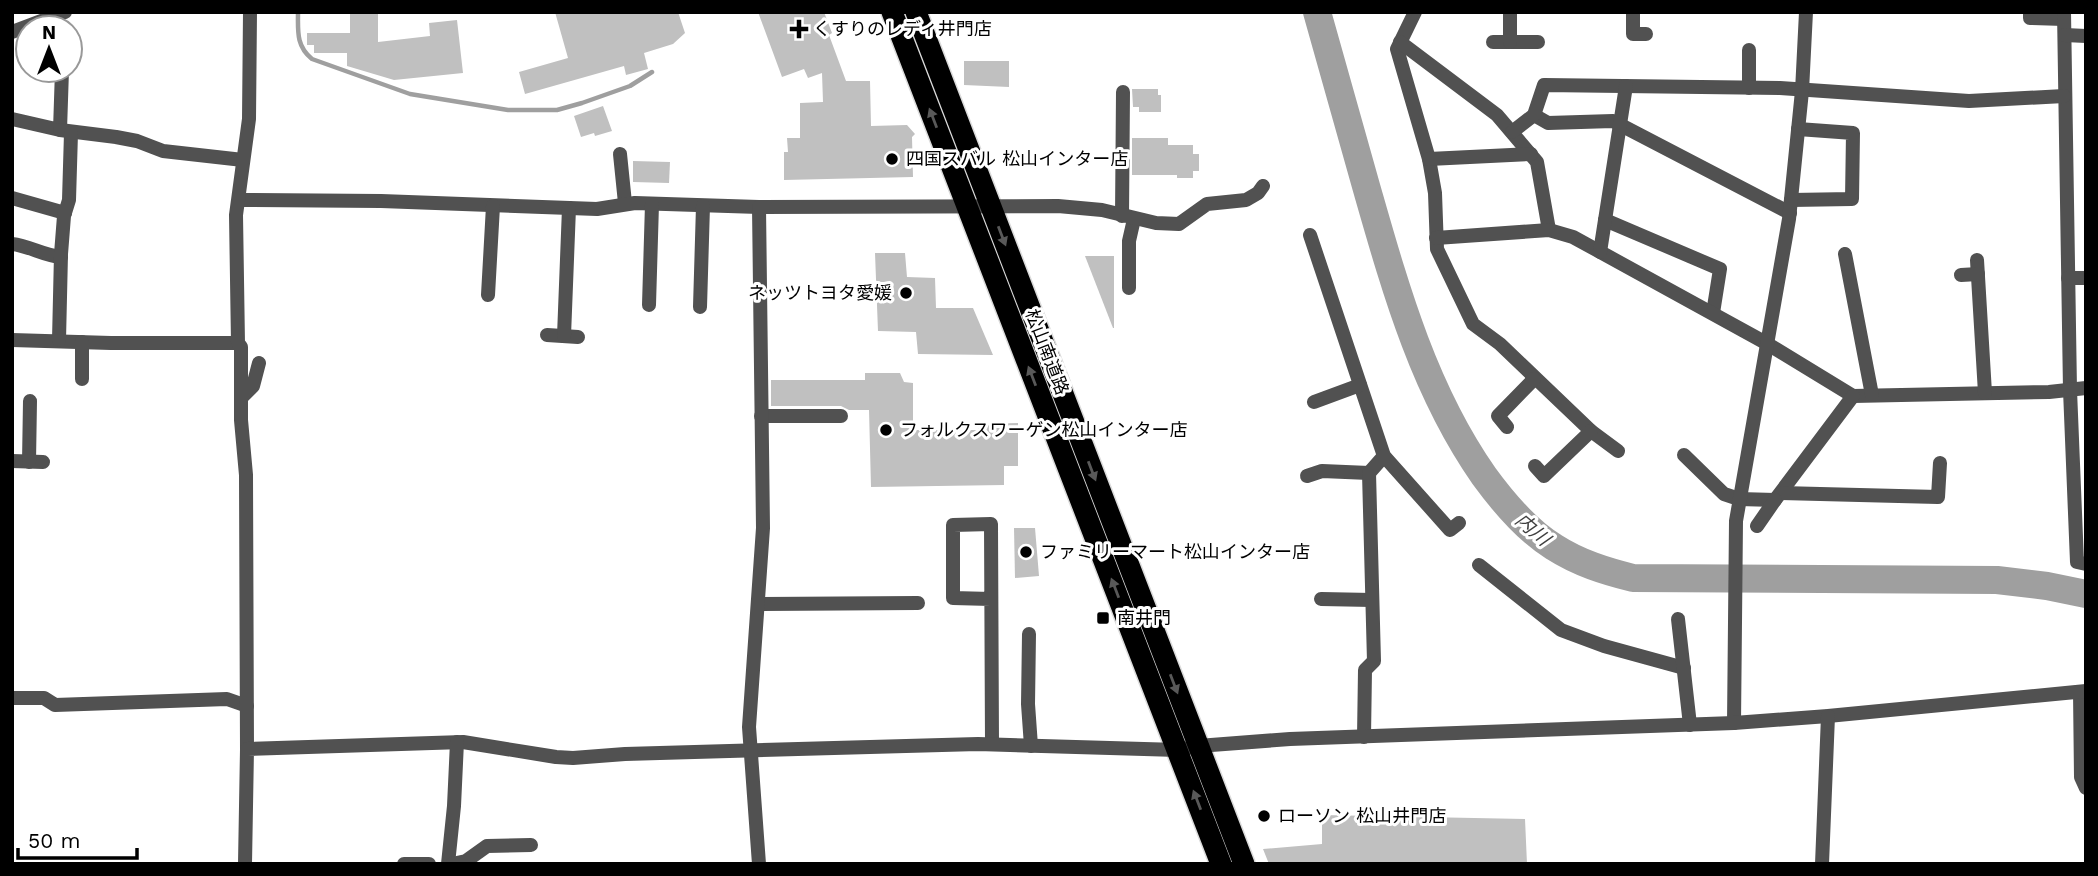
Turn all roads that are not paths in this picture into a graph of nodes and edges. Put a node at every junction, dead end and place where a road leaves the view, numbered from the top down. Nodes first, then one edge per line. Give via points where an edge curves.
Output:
1 (250, 12) edge
2 (892, 12) edge
3 (916, 12) edge
4 (1415, 12) edge
5 (1510, 12) edge
6 (1633, 12) edge
7 (1807, 12) edge
8 (2029, 12) edge
9 (2064, 16) edge
10 (1646, 34) dead end
11 (2065, 35) junction
12 (2086, 36) edge
13 (1400, 42) junction
14 (1493, 42) dead end
15 (1510, 42) junction
16 (1538, 42) dead end
17 (1749, 50) dead end
18 (63, 84) edge
19 (1626, 86) junction
20 (1749, 88) junction
21 (1802, 91) junction
22 (1123, 92) dead end
23 (2064, 96) junction
24 (1534, 115) junction
25 (12, 119) edge
26 (1620, 125) junction
27 (1798, 128) junction
28 (65, 131) junction
29 (1512, 132) junction
30 (620, 154) dead end
31 (1531, 154) junction
32 (1429, 159) junction
33 (243, 160) junction
34 (1263, 186) dead end
35 (12, 198) edge
36 (240, 200) junction
37 (625, 203) junction
38 (652, 204) junction
39 (492, 206) junction
40 (703, 206) junction
41 (990, 206) junction
42 (1790, 206) junction
43 (967, 207) junction
44 (569, 208) junction
45 (759, 208) junction
46 (65, 213) junction
47 (1128, 217) junction
48 (1605, 220) junction
49 (1549, 230) junction
50 (1310, 235) dead end
51 (1436, 238) junction
52 (12, 244) edge
53 (1600, 252) junction
54 (1845, 254) dead end
55 (61, 257) junction
56 (1961, 275) dead end
57 (2068, 278) junction
58 (2086, 278) edge
59 (1129, 288) dead end
60 (488, 295) dead end
61 (649, 305) dead end
62 (699, 307) dead end
63 (1713, 313) junction
64 (547, 335) dead end
65 (12, 340) edge
66 (60, 340) junction
67 (82, 342) junction
68 (238, 343) junction
69 (1766, 343) junction
70 (259, 363) dead end
71 (82, 379) dead end
72 (1534, 379) junction
73 (1360, 385) junction
74 (2086, 388) edge
75 (2070, 390) junction
76 (1985, 393) junction
77 (1872, 395) junction
78 (1853, 396) junction
79 (241, 398) junction
80 (30, 401) dead end
81 (1314, 402) dead end
82 (761, 416) junction
83 (841, 416) dead end
84 (1507, 427) dead end
85 (1591, 431) junction
86 (1618, 451) dead end
87 (1684, 455) dead end
88 (1384, 456) junction
89 (12, 461) edge
90 (1940, 463) dead end
91 (1535, 466) dead end
92 (1369, 473) junction
93 (1307, 476) dead end
94 (1778, 497) junction
95 (1739, 499) junction
96 (1459, 523) dead end
97 (1757, 526) dead end
98 (2081, 529) edge
99 (2086, 564) edge
100 (1479, 565) dead end
101 (991, 598) junction
102 (1321, 599) dead end
103 (1372, 600) junction
104 (918, 603) dead end
105 (759, 604) junction
106 (1678, 619) dead end
107 (1029, 634) dead end
108 (1684, 668) junction
109 (2083, 692) edge
110 (12, 698) edge
111 (247, 706) junction
112 (1828, 716) junction
113 (1734, 723) junction
114 (1690, 725) junction
115 (1364, 737) junction
116 (457, 742) junction
117 (992, 744) junction
118 (1031, 746) junction
119 (1188, 748) junction
120 (247, 749) junction
121 (751, 750) junction
122 (2086, 788) edge
123 (531, 845) dead end
124 (245, 864) edge
125 (404, 864) edge
126 (428, 864) edge
127 (450, 864) edge
128 (759, 864) edge
129 (1221, 864) edge
130 (1244, 864) edge
131 (1822, 864) edge

1 - 33 street via 250,91
43 -> 2 highway, 松山南道路
3 - 41 highway, 松山南道路
4 - 13 street
5 - 15 street
6 - 10 street via 1633,34
7 - 21 street
8 - 9 street via 2029,18
9 - 11 street
11 - 12 street
11 - 23 street
13 - 29 street via 1497,115
13 - 32 street via 1396,49
14 - 15 street
15 - 16 street
17 - 20 street
18 - 28 street
19 - 20 street
19 - 24 street via 1544,85
19 - 26 street
20 - 21 street
21 - 23 street via 1969,101
21 - 27 street
22 - 47 street
23 - 57 street
24 - 26 street via 1548,124 1613,121
24 - 29 street
25 - 28 street
26 - 42 street
26 - 48 street
27 - 42 street
27 - 42 street via 1853,133 1852,199
28 - 33 street via 116,137 163,151
28 - 46 street via 69,200
29 - 31 street
30 - 37 street
31 - 32 street
31 - 49 street via 1537,162
32 - 51 street
33 - 36 street
34 - 47 street via 1246,200 1206,204 1179,224
35 - 46 street
36 - 39 street
36 - 68 street via 236,215
37 - 38 street
37 - 44 street
38 - 40 street
38 - 61 street
39 - 44 street
39 - 60 street
40 - 45 street
40 - 62 street
41 - 43 street
41 - 47 street via 1058,206
41 -> 119 highway, 松山南道路
42 - 69 street
43 - 45 street
119 -> 43 highway, 松山南道路
44 - 64 street via 571,336
45 - 82 street
46 - 55 street
47 - 59 street
48 - 53 street
48 - 63 street via 1720,269
49 - 51 street
49 - 53 street
50 - 73 street
51 - 72 street via 1473,324
52 - 55 street
53 - 63 street
54 - 77 street
55 - 66 street
56 - 76 street via 1978,267 1987,317
57 - 58 street
57 - 75 street
63 - 69 street
65 - 66 street
66 - 67 street
67 - 68 street
67 - 71 street
68 - 79 street
69 - 78 street
69 - 95 street
70 - 79 street via 253,386
72 - 84 street via 1499,416
72 - 85 street
73 - 81 street
73 - 88 street
74 - 75 street
75 - 76 street
75 - 98 street
76 - 77 street
77 - 78 street
78 - 94 street
79 - 111 street
80 - 89 street via 36,462
82 - 83 street
82 - 105 street
85 - 86 street
85 - 91 street via 1544,476
87 - 95 street via 1724,494
88 - 92 street
88 - 96 street via 1450,530
90 - 94 street via 1938,497
92 - 93 street via 1322,471
92 - 103 street
94 - 95 street
94 - 97 street
95 - 113 street
98 - 99 street via 2077,562
100 - 108 street via 1561,630
101 - 101 street via 991,524 953,525 953,598
101 - 117 street
102 - 103 street
103 - 115 street via 1374,660 1365,670
104 - 105 street
105 - 121 street via 750,703
106 - 108 street
107 - 118 street
108 - 114 street
109 - 112 street
109 - 122 street via 2081,777
110 - 111 street via 44,698 55,705 227,699
111 - 120 street
112 - 113 street
112 - 131 street
113 - 114 street
114 - 115 street
115 - 119 street
116 - 120 street
116 - 121 street via 573,758
116 - 127 street
117 - 118 street
117 - 121 street
118 - 119 street
129 -> 119 highway, 松山南道路
119 - 130 highway, 松山南道路
120 - 124 street
121 - 128 street
123 - 127 street via 487,846
125 - 126 street

